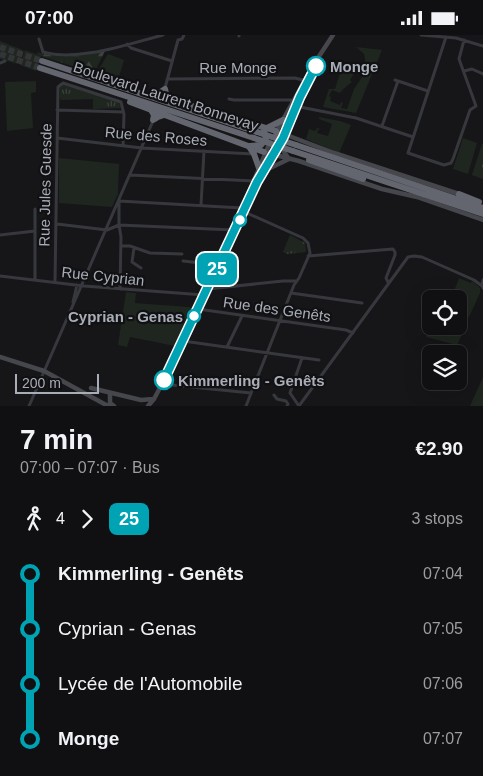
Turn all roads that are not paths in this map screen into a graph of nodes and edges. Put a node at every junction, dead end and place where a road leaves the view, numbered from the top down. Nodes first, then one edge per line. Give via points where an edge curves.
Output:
1 (163, 35) edge
2 (184, 35) edge
3 (333, 35) edge
4 (421, 35) edge
5 (174, 36) edge
6 (449, 37) edge
7 (39, 39) dead end
8 (178, 40) junction
9 (464, 40) junction
10 (127, 44) junction
11 (483, 46) edge
12 (6, 61) dead end
13 (172, 61) junction
14 (0, 63) edge
15 (464, 71) junction
16 (483, 74) edge
17 (168, 79) junction
18 (306, 81) junction
19 (112, 85) junction
20 (97, 87) junction
21 (164, 89) junction
22 (428, 91) junction
23 (156, 95) junction
24 (167, 98) junction
25 (229, 99) dead end
26 (296, 105) junction
27 (57, 110) junction
28 (150, 110) junction
29 (123, 112) junction
30 (164, 115) junction
31 (153, 120) junction
32 (286, 123) junction
33 (382, 126) junction
34 (264, 128) junction
35 (276, 131) junction
36 (256, 135) junction
37 (284, 135) junction
38 (413, 137) junction
39 (57, 138) junction
40 (270, 142) junction
41 (122, 145) junction
42 (316, 146) junction
43 (249, 147) junction
44 (278, 147) junction
45 (142, 148) junction
46 (294, 150) junction
47 (204, 151) junction
48 (264, 152) junction
49 (254, 154) junction
50 (273, 155) junction
51 (261, 170) junction
52 (130, 175) junction
53 (202, 178) junction
54 (363, 179) joint
55 (256, 181) junction
56 (458, 194) joint
57 (417, 197) junction
58 (119, 201) junction
59 (483, 203) edge
60 (201, 205) junction
61 (483, 208) edge
62 (35, 209) dead end
63 (244, 210) junction
64 (483, 214) edge
65 (483, 219) edge
66 (56, 224) junction
67 (119, 225) junction
68 (107, 230) junction
69 (234, 230) junction
70 (35, 231) junction
71 (0, 235) edge
72 (121, 247) junction
73 (134, 248) junction
74 (182, 254) dead end
75 (308, 257) junction
76 (183, 261) dead end
77 (219, 265) junction
78 (141, 268) dead end
79 (0, 276) edge
80 (35, 280) junction
81 (474, 280) junction
82 (483, 280) edge
83 (296, 281) junction
84 (55, 282) junction
85 (388, 282) junction
86 (79, 286) junction
87 (482, 287) edge
88 (120, 289) junction
89 (208, 289) junction
90 (291, 293) junction
91 (205, 295) junction
92 (362, 303) dead end
93 (198, 309) junction
94 (242, 315) junction
95 (279, 321) junction
96 (353, 333) junction
97 (183, 341) junction
98 (227, 347) junction
99 (266, 353) junction
100 (0, 357) edge
101 (302, 358) junction
102 (319, 360) dead end
103 (44, 371) junction
104 (162, 384) junction
105 (91, 388) dead end
106 (112, 393) junction
107 (251, 393) junction
108 (274, 395) dead end
109 (154, 399) junction
110 (141, 400) junction
111 (111, 405) edge
112 (29, 406) edge
113 (147, 406) edge
114 (152, 406) edge
115 (246, 406) edge
116 (287, 406) edge
117 (299, 406) edge

1 - 10 street
2 - 8 street
3 - 18 main road
4 - 6 street
5 - 8 street
6 - 9 street
6 - 22 street
7 - 10 street via 42,52 65,55
8 - 13 street
9 - 11 street
9 - 15 street via 460,56
10 - 13 street
12 - 14 street
13 - 17 street
15 - 16 street via 472,69
15 - 38 street via 476,106 470,109 453,159 448,165 408,153
17 - 18 street, Rue Monge via 295,78
17 - 21 street
18 - 26 main road
19 - 20 highway, Boulevard Laurent Bonnevay via 41,65
19 - 23 highway
19 - 36 highway, Boulevard Laurent Bonnevay
20 - 28 highway
20 - 36 highway, Boulevard Laurent Bonnevay
21 - 23 highway
21 - 24 highway
22 - 33 street via 396,81
22 - 38 street
23 - 24 highway
24 - 34 highway
25 - 26 street via 290,100
26 - 32 main road
26 - 33 street
27 - 29 street
27 - 29 street, Rue Jules Guesde via 58,87 63,83 117,100 121,102
27 - 39 street, Rue Jules Guesde
28 - 30 highway
28 - 31 highway
29 - 41 street
30 - 31 highway
30 - 43 highway
31 - 45 street
32 - 34 highway
32 - 35 main road
32 - 37 main road
32 - 46 main road
33 - 38 street
34 - 35 highway
34 - 43 highway via 266,139 261,145
35 - 37 main road
35 - 40 main road
35 - 44 highway
36 - 40 highway, Boulevard Laurent Bonnevay, bridge
36 - 46 highway, Boulevard Laurent Bonnevay, bridge
37 - 44 main road
37 - 46 main road
39 - 41 street, Rue des Roses
39 - 66 street, Rue Jules Guesde
40 - 46 highway, Boulevard Laurent Bonnevay, bridge via 275,148
40 - 48 main road
40 - 50 main road
41 - 45 street, Rue des Roses
42 - 46 main road
42 - 46 main road via 288,140 284,152
42 - 56 main road
43 - 48 highway
43 - 49 highway
44 - 50 main road
45 - 47 street, Rue des Roses
45 - 52 street
46 - 50 main road
46 - 51 main road
46 - 54 highway
46 - 57 main road via 382,189
46 - 61 highway, Boulevard Laurent Bonnevay
46 - 64 highway, Boulevard Laurent Bonnevay
47 - 49 street, Rue des Roses
47 - 53 street
48 - 50 main road
48 - 51 main road
49 - 51 highway
50 - 51 main road
51 - 55 main road
52 - 53 street
52 - 58 street
53 - 55 street
53 - 60 street
54 - 57 main road
55 - 63 main road
56 - 59 highway
57 - 65 main road
58 - 60 street
58 - 67 street
58 - 68 street
60 - 63 street via 240,207
62 - 70 street
63 - 69 main road
63 - 75 street via 305,239 310,250
66 - 68 street
66 - 84 street, Rue Jules Guesde
67 - 68 street
67 - 69 street
67 - 72 street
68 - 86 street
69 - 77 main road
70 - 71 street
70 - 80 street
72 - 73 street
72 - 88 street
73 - 74 street via 150,253
73 - 78 street via 132,262
75 - 83 street
75 - 85 street via 393,249 395,255 386,278
76 - 77 street
77 - 89 main road
79 - 80 street, Rue Cyprian
80 - 84 street, Rue Cyprian
81 - 82 street
81 - 85 street via 414,256 405,260
81 - 87 street
82 - 87 street
83 - 89 street
83 - 90 street
84 - 86 street, Rue Cyprian
85 - 96 street
86 - 88 street, Rue Cyprian
86 - 103 street
88 - 91 street, Rue Cyprian
89 - 91 main road
90 - 92 street
90 - 95 street
91 - 93 main road
93 - 94 street, Rue des Genêts
93 - 97 main road
94 - 95 street, Rue des Genêts
94 - 98 street
95 - 96 street, Rue des Genêts
95 - 99 street
96 - 117 street
97 - 98 street
97 - 104 main road
98 - 99 street
99 - 101 street
99 - 107 street
100 - 103 main road
101 - 102 street
101 - 117 street via 290,393
103 - 111 main road
103 - 112 street
104 - 107 street
104 - 109 main road
105 - 106 main road
106 - 110 main road
106 - 111 main road
107 - 115 street
108 - 116 street via 286,401
109 - 110 main road
109 - 113 main road
109 - 114 main road
110 - 113 main road

